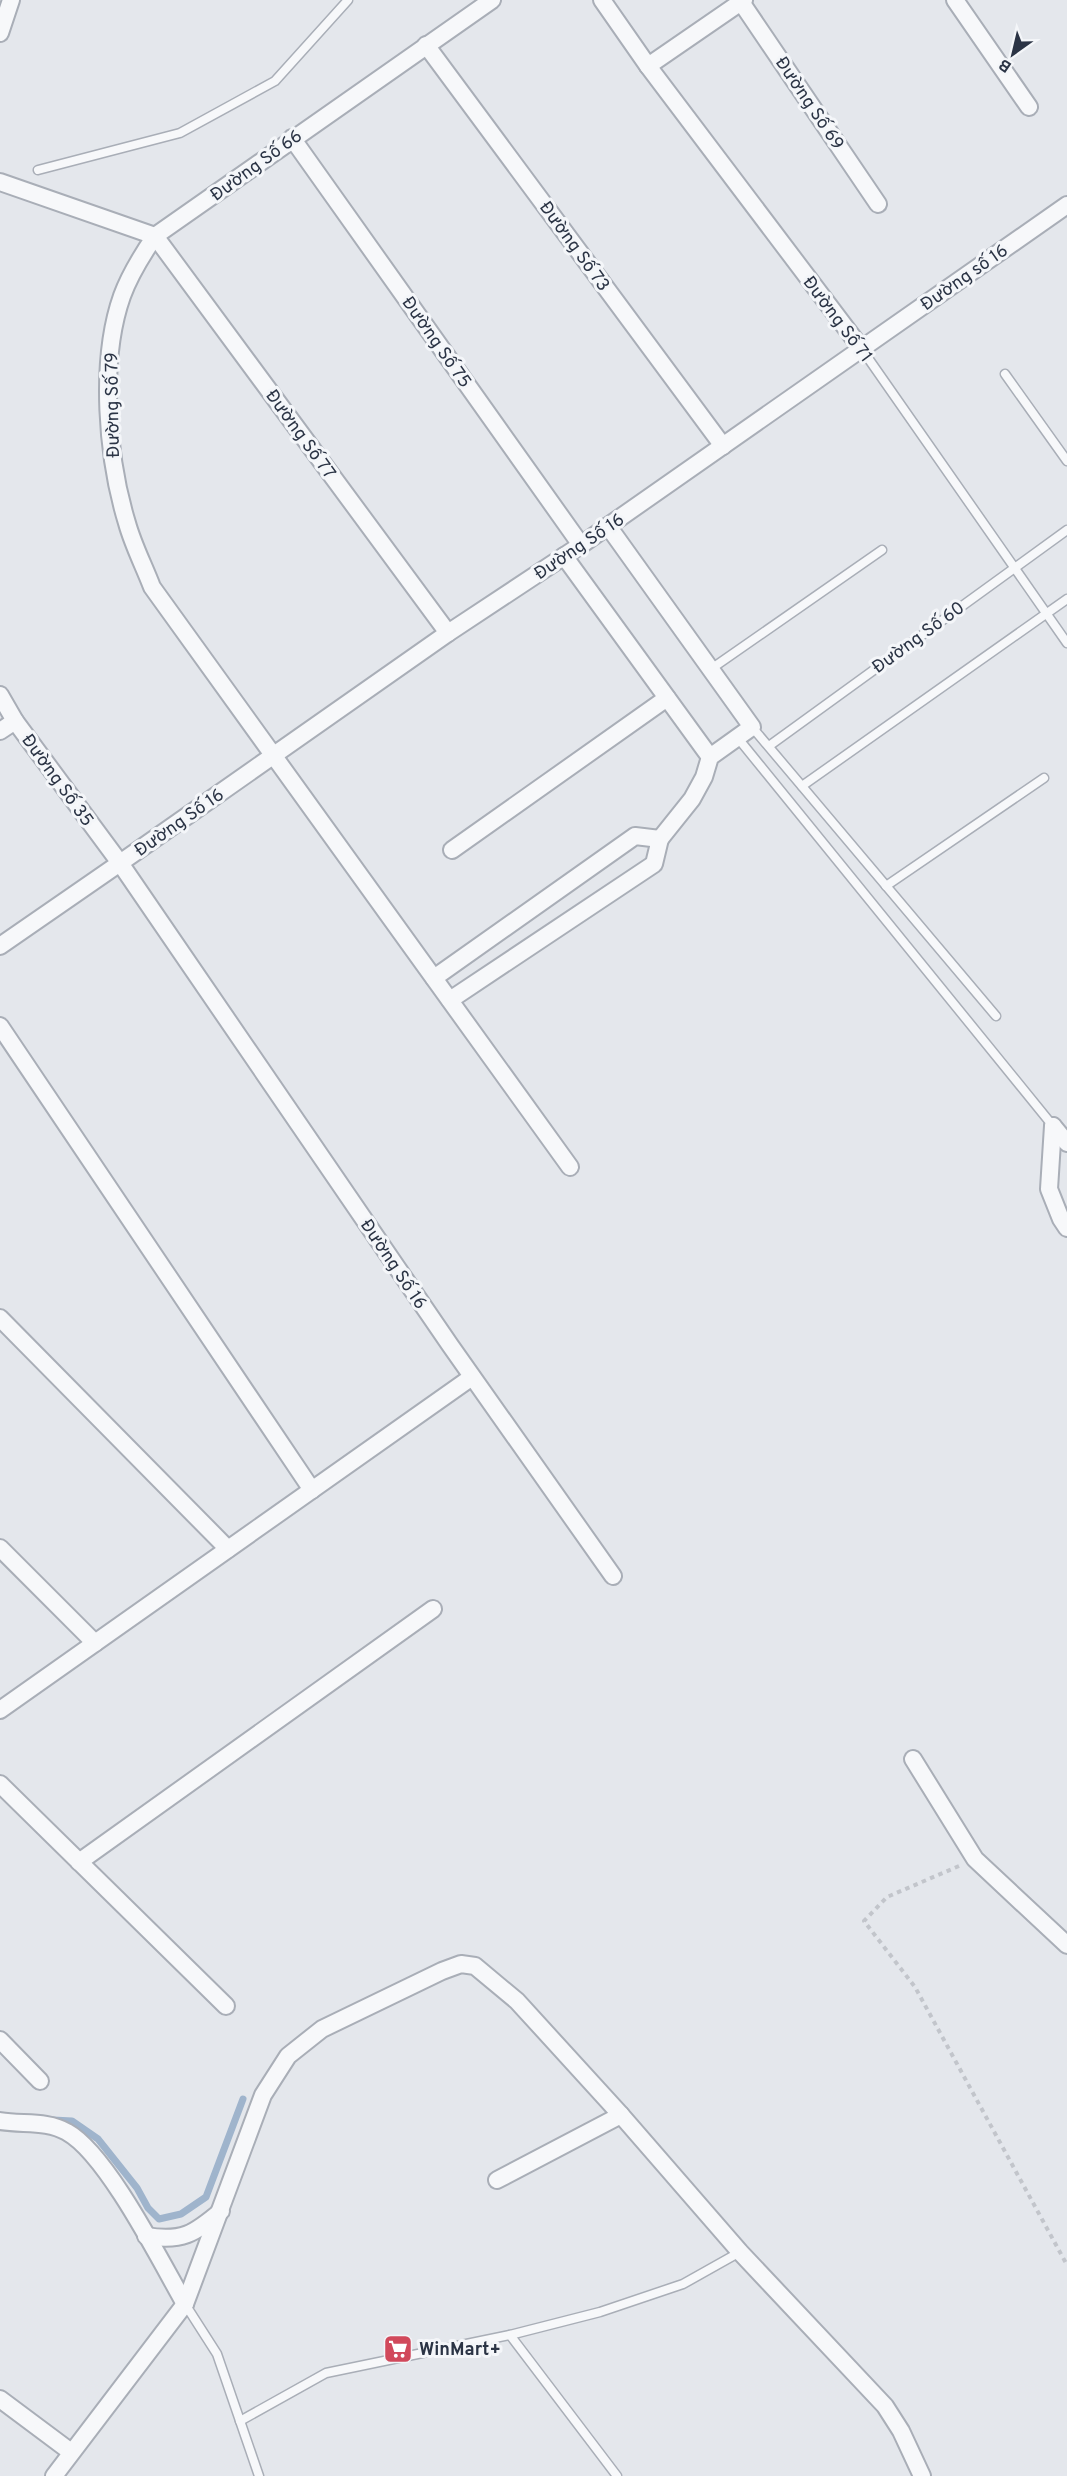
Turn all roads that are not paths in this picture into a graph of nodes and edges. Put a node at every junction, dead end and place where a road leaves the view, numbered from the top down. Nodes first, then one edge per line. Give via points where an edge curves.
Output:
1 (11, 0) edge
2 (348, 0) edge
3 (492, 0) edge
4 (955, 0) edge
5 (742, 1) edge
6 (609, 2) edge
7 (0, 33) edge
8 (426, 45) junction
9 (648, 66) junction
10 (1029, 107) dead end
11 (292, 138) junction
12 (38, 170) dead end
13 (0, 182) edge
14 (878, 204) dead end
15 (1067, 205) edge
16 (155, 236) junction
17 (861, 348) junction
18 (1005, 375) dead end
19 (723, 446) junction
20 (1067, 461) edge
21 (608, 526) junction
22 (1067, 530) edge
23 (581, 545) junction
24 (882, 550) dead end
25 (564, 556) junction
26 (1014, 567) junction
27 (1067, 599) edge
28 (1046, 613) junction
29 (448, 633) junction
30 (1067, 643) edge
31 (711, 669) junction
32 (0, 695) edge
33 (667, 698) junction
34 (15, 721) junction
35 (752, 727) junction
36 (0, 731) edge
37 (737, 737) junction
38 (769, 746) junction
39 (273, 755) junction
40 (710, 757) junction
41 (1044, 778) dead end
42 (802, 786) junction
43 (660, 839) junction
44 (452, 850) dead end
45 (120, 863) junction
46 (886, 886) junction
47 (0, 946) edge
48 (434, 978) junction
49 (450, 1000) junction
50 (996, 1016) dead end
51 (0, 1026) edge
52 (1053, 1126) junction
53 (1067, 1143) edge
54 (570, 1167) dead end
55 (1067, 1228) edge
56 (0, 1318) edge
57 (472, 1377) junction
58 (312, 1490) junction
59 (0, 1548) edge
60 (228, 1549) junction
61 (613, 1576) dead end
62 (433, 1609) dead end
63 (95, 1643) junction
64 (0, 1710) edge
65 (913, 1758) dead end
66 (0, 1784) edge
67 (80, 1862) junction
68 (1067, 1945) edge
69 (226, 2006) dead end
70 (0, 2040) edge
71 (40, 2081) dead end
72 (621, 2115) junction
73 (0, 2121) edge
74 (497, 2180) dead end
75 (221, 2211) junction
76 (146, 2236) junction
77 (740, 2252) junction
78 (185, 2304) junction
79 (510, 2335) junction
80 (0, 2399) edge
81 (240, 2421) junction
82 (71, 2452) junction
83 (54, 2476) edge
84 (259, 2476) edge
85 (617, 2476) edge
86 (922, 2476) edge

1 - 7 street
2 - 12 lane via 275,81 180,133
3 - 8 street, Đường Số 66
4 - 10 street
5 - 9 street
5 - 14 street, Đường Số 69
6 - 9 street, Đường Số 71
8 - 11 street, Đường Số 66
8 - 19 street, Đường Số 73
9 - 17 street, Đường Số 71
11 - 16 street, Đường Số 66
11 - 23 street, Đường Số 75
13 - 16 street
15 - 17 street, Đường số 16
16 - 29 street, Đường Số 77
16 - 39 street, Đường Số 79 via 122,296 112,334 109,404 113,468 127,525 152,588
17 - 19 street, Đường Số 16
17 - 26 lane, Đường Số 71
18 - 20 lane
19 - 21 street, Đường Số 16
21 - 23 street, Đường Số 16
21 - 31 street
22 - 26 lane, Đường Số 60
23 - 25 street, Đường Số 16
24 - 31 lane
25 - 29 street, Đường Số 16
25 - 33 street
26 - 28 lane, Đường Số 71
26 - 38 lane, Đường Số 60
27 - 28 lane
28 - 30 lane, Đường Số 71
28 - 42 lane
29 - 39 street, Đường Số 16
31 - 35 street
32 - 34 street, Đường Số 35
33 - 40 street
33 - 44 street
34 - 36 street
34 - 45 street, Đường Số 35
35 - 37 street
35 - 38 lane
37 - 40 street
37 - 52 lane
38 - 42 lane
39 - 45 street, Đường Số 16
39 - 48 street, Đường Số 79
40 - 43 street via 692,799
41 - 46 lane
42 - 46 lane
43 - 48 street via 635,836
43 - 49 street via 654,864
45 - 47 street
45 - 57 street, Đường Số 16
46 - 50 lane
48 - 49 street, Đường Số 79
49 - 54 street, Đường Số 79
51 - 58 street
52 - 53 street
52 - 55 street via 1049,1189
56 - 60 street
57 - 58 street
57 - 61 street, Đường Số 16
58 - 60 street
59 - 63 street
60 - 63 street
62 - 67 street
63 - 64 street
65 - 68 street via 975,1859
66 - 67 street
67 - 69 street
70 - 71 street
72 - 74 street
72 - 75 street via 517,2001 475,1966 461,1964 322,2029 288,2056 263,2095
72 - 77 street
73 - 76 street via 43,2124 68,2132 97,2159
75 - 76 street via 186,2237
75 - 78 street
76 - 78 street
77 - 79 lane via 683,2284 654,2295
77 - 86 street via 885,2406
78 - 81 lane via 217,2354
78 - 82 street
79 - 81 lane via 326,2373
79 - 85 lane
80 - 82 street
81 - 84 lane
82 - 83 street

